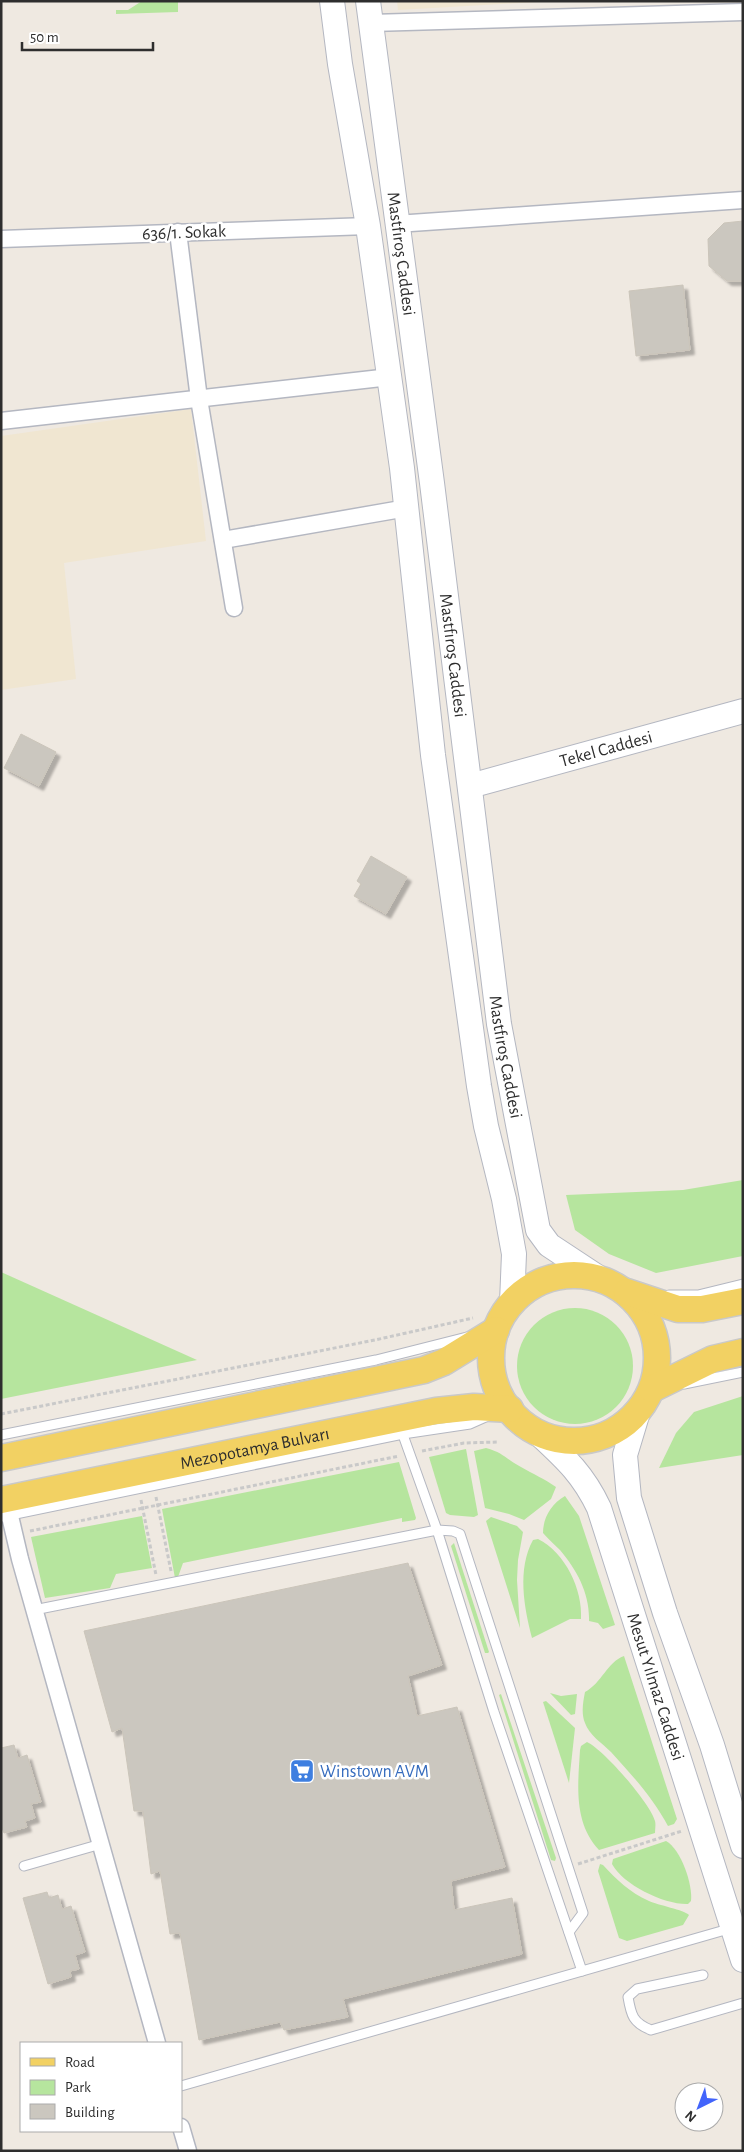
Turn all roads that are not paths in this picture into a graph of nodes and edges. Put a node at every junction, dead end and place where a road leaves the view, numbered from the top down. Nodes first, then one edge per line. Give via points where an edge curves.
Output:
1 (332, 1) edge
2 (370, 12) edge
3 (743, 12) edge
4 (743, 200) edge
5 (396, 224) junction
6 (368, 226) junction
7 (178, 232) junction
8 (1, 239) edge
9 (390, 377) junction
10 (200, 399) junction
11 (1, 422) edge
12 (406, 508) junction
13 (223, 540) junction
14 (234, 608) dead end
15 (743, 711) edge
16 (470, 786) junction
17 (599, 1278) junction
18 (743, 1284) edge
19 (623, 1290) junction
20 (743, 1301) edge
21 (512, 1302) junction
22 (488, 1327) junction
23 (743, 1352) edge
24 (743, 1372) edge
25 (652, 1389) junction
26 (507, 1409) junction
27 (638, 1412) junction
28 (400, 1426) junction
29 (538, 1433) junction
30 (1, 1435) edge
31 (1, 1458) edge
32 (5, 1508) edge
33 (437, 1530) junction
34 (34, 1610) junction
35 (101, 1844) junction
36 (743, 1846) edge
37 (24, 1866) dead end
38 (732, 1927) junction
39 (569, 1932) junction
40 (743, 1960) edge
41 (582, 1971) junction
42 (703, 1975) dead end
43 (743, 2002) edge
44 (157, 2042) edge
45 (182, 2086) edge
46 (182, 2130) edge
47 (188, 2151) edge

1 - 6 main road, Mastfıroş Caddesi
2 - 3 street
2 - 5 main road, Mastfıroş Caddesi
4 - 5 street
5 - 16 main road, Mastfıroş Caddesi
6 - 7 street, 636/1. Sokak
6 - 9 main road, Mastfıroş Caddesi
7 - 8 street, 636/1. Sokak
7 - 10 street
9 - 10 street
9 - 12 main road, Mastfıroş Caddesi
10 - 11 street
10 - 13 street
12 - 13 street
12 - 21 main road, Mastfıroş Caddesi via 433,755 472,1037 486,1126 514,1254
13 - 14 street
15 - 16 main road, Tekel Caddesi
16 - 17 main road, Mastfıroş Caddesi via 499,1024 538,1230 549,1245
17 - 19 main road
17 - 21 main road via 575,1274 552,1278 530,1287
18 - 19 lane via 698,1295
19 - 20 main road via 678,1309 702,1309
19 - 25 main road via 643,1310 654,1335 658,1362
21 - 22 main road via 499,1322
22 - 26 main road via 492,1372
22 - 30 lane via 461,1338 376,1360
22 - 31 main road via 444,1362 424,1370
23 - 25 main road via 713,1359
24 - 25 lane
25 - 27 main road
26 - 28 main road, Mezopotamya Bulvarı via 474,1406 436,1411
26 - 29 main road
27 - 29 main road via 617,1430 591,1440 564,1440
27 - 36 main road, Mesut Yılmaz Caddesi via 625,1455 629,1498
28 - 32 main road, Mezopotamya Bulvarı
28 - 33 lane
29 - 38 main road, Mesut Yılmaz Caddesi via 576,1468 599,1508
32 - 34 street
33 - 34 lane
33 - 39 lane via 494,1712
33 - 39 lane via 460,1534 583,1914
34 - 35 street
35 - 37 lane
35 - 44 street
38 - 40 main road, Mesut Yılmaz Caddesi
38 - 41 lane
39 - 41 lane
41 - 45 lane
42 - 43 lane via 637,1989 628,1998 630,2015 641,2026 651,2030
46 - 47 street

